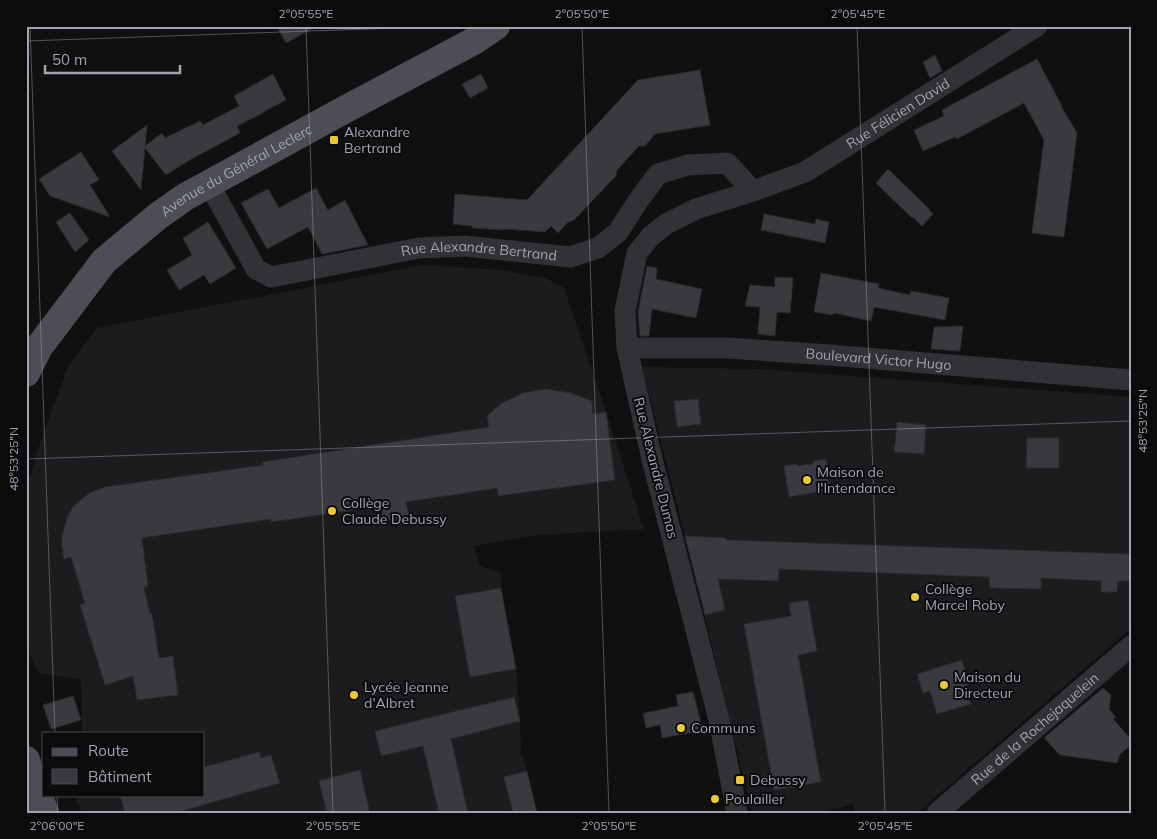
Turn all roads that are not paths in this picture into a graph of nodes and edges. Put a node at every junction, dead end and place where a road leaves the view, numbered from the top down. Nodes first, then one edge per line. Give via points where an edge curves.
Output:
1 (496, 26) edge
2 (1037, 26) edge
3 (209, 184) junction
4 (753, 191) junction
5 (627, 348) junction
6 (26, 373) edge
7 (1131, 380) edge
8 (1131, 646) edge
9 (26, 760) edge
10 (46, 813) edge
11 (737, 813) edge
12 (937, 813) edge

1 - 3 main road, Avenue du Général Leclerc via 474,41
2 - 4 street, Rue Félicien David via 805,172
3 - 4 street, Rue Alexandre Bertrand via 256,269 271,277 420,248 466,246 570,257 598,248 618,232 658,174 688,165 726,163
3 - 6 main road, Avenue du Général Leclerc via 158,216 104,261 39,347
4 - 5 street, Rue Alexandre Dumas via 696,209 666,224 637,253 625,311
5 - 7 street, Boulevard Victor Hugo via 728,348
5 - 11 street, Rue Alexandre Dumas via 719,720
8 - 12 street, Rue de la Rochejaquelein
9 - 10 main road

